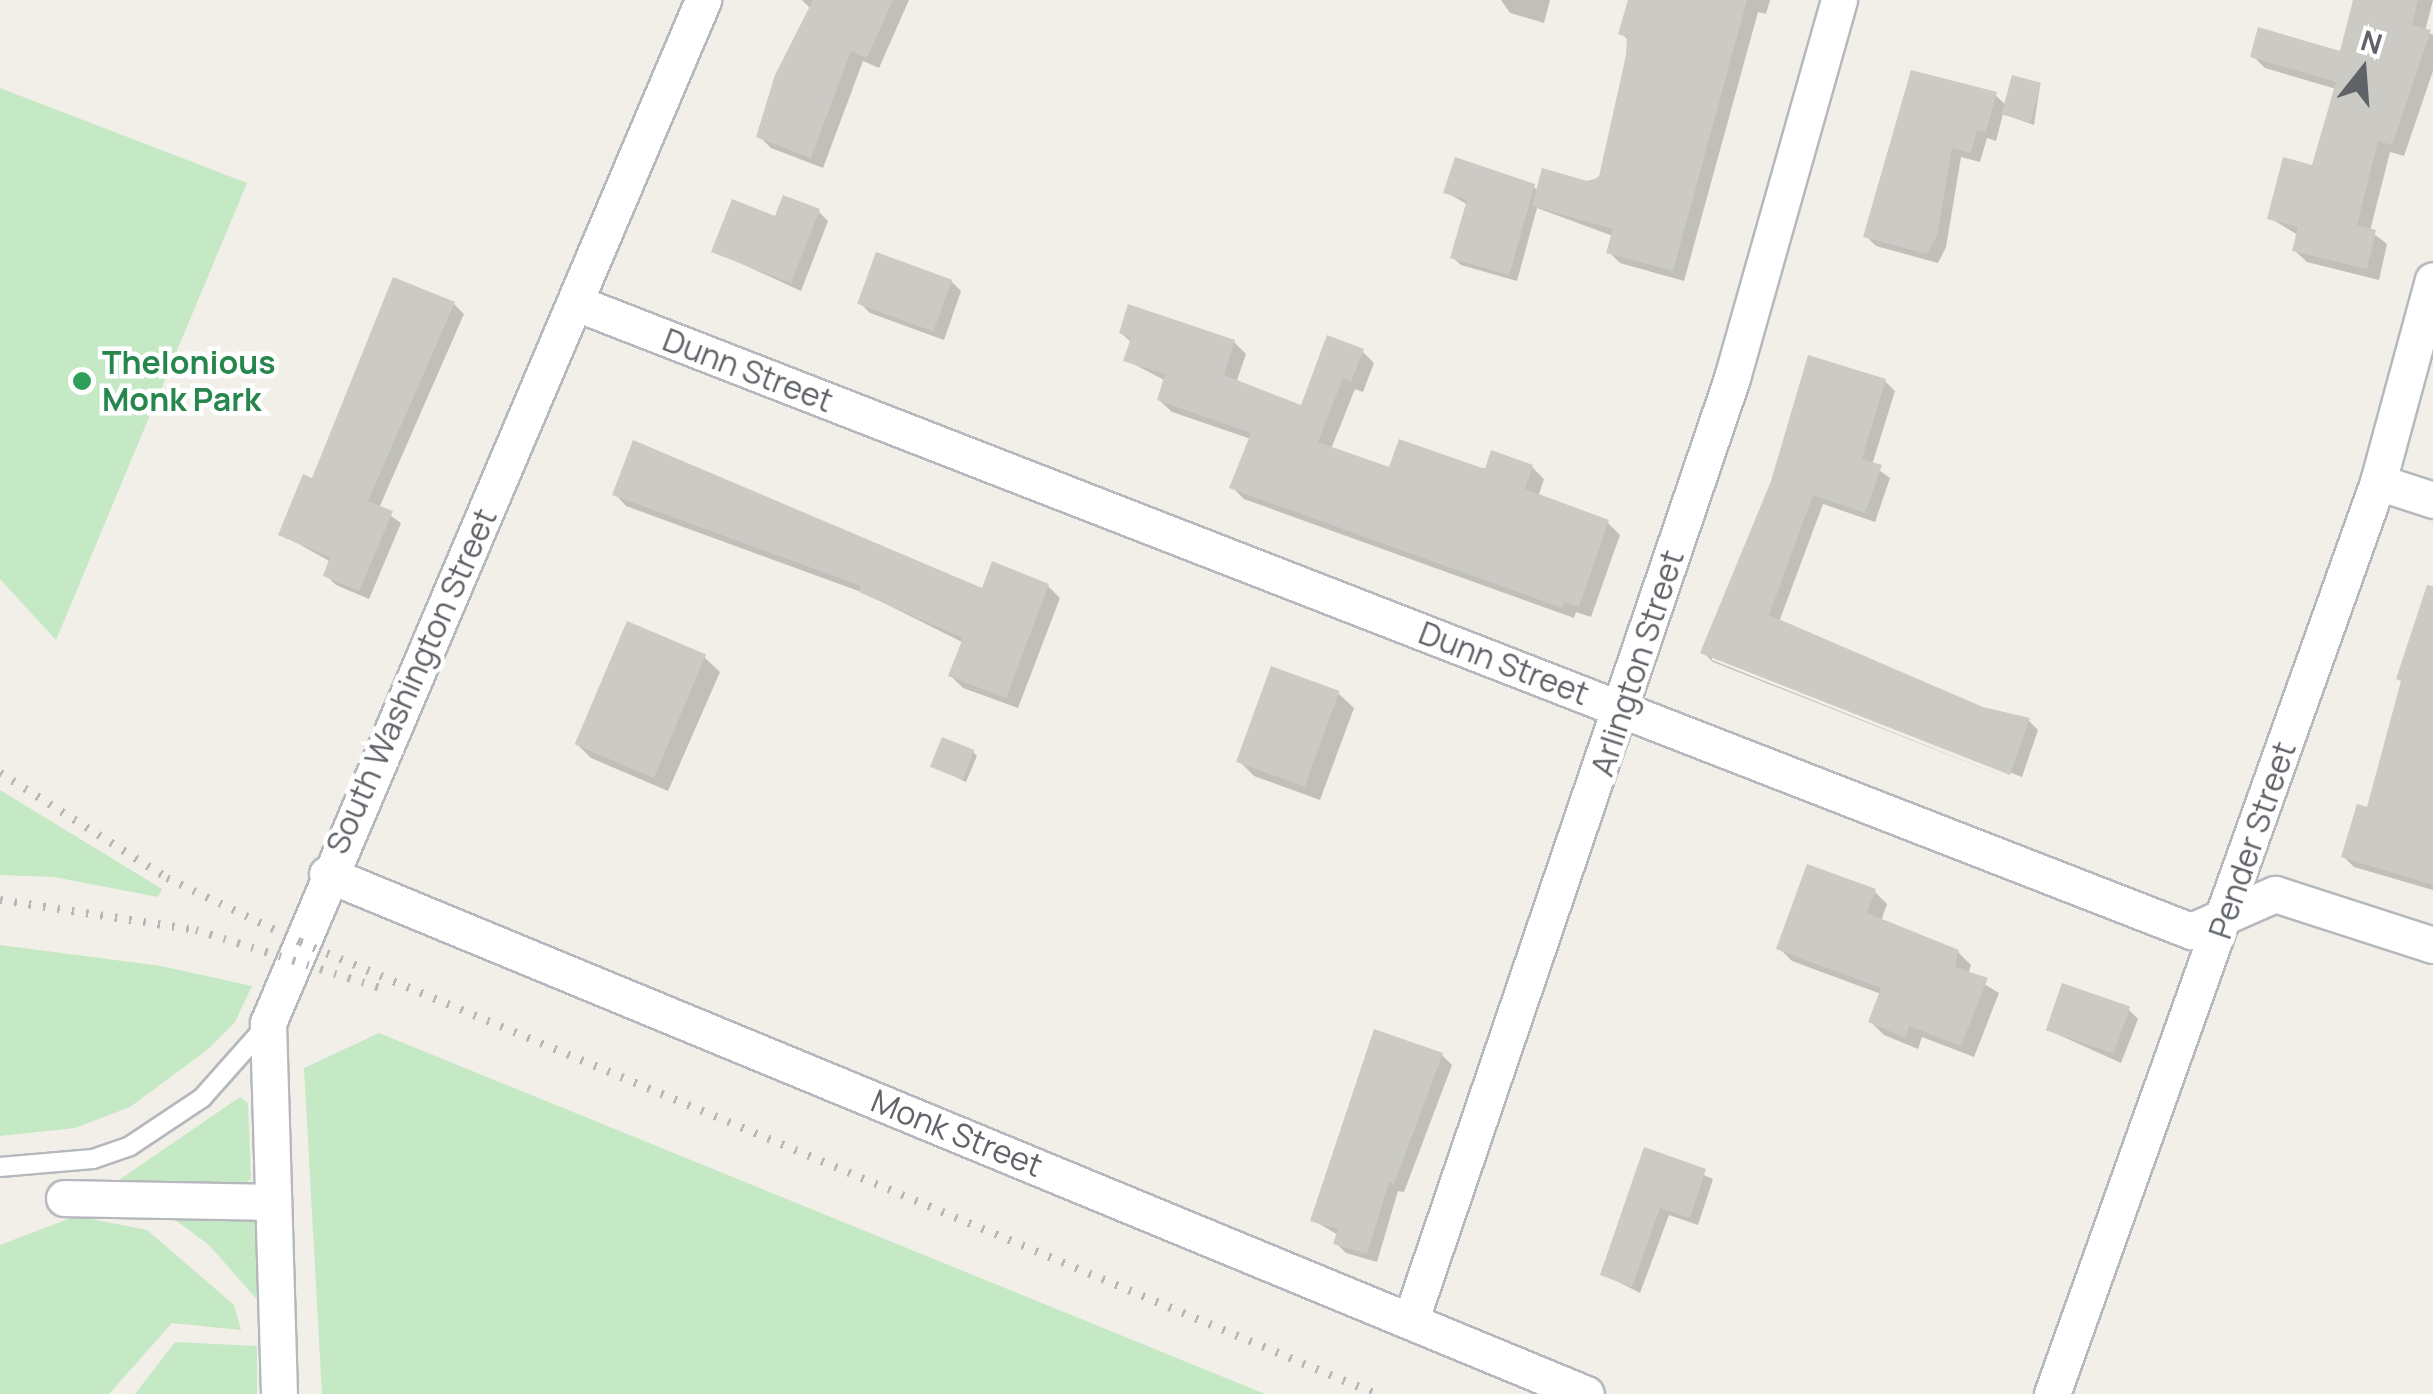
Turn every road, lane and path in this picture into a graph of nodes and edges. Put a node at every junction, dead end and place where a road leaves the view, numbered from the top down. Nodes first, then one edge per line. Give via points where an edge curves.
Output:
1 (703, 0) edge
2 (1839, 0) edge
3 (2433, 280) edge
4 (576, 303) junction
5 (2378, 482) junction
6 (2433, 500) edge
7 (1620, 708) junction
8 (327, 874) junction
9 (2226, 915) junction
10 (2433, 945) edge
11 (268, 1023) junction
12 (0, 1167) edge
13 (64, 1198) dead end
14 (273, 1202) junction
15 (1411, 1319) junction
16 (279, 1394) edge
17 (1586, 1394) edge
18 (2052, 1394) edge

1 - 4 street, South Washington Street
2 - 7 street, Arlington Street via 1782,216
3 - 5 street, Pender Street
4 - 7 street, Dunn Street
4 - 8 street, South Washington Street
5 - 6 street
5 - 9 street, Pender Street
7 - 9 street, Dunn Street via 2191,930
7 - 15 street, Arlington Street
8 - 11 street, South Washington Street
8 - 15 street, Monk Street
9 - 10 street, Dunn Street via 2275,894
9 - 18 street, Pender Street
11 - 12 lane via 202,1098 130,1146 76,1162
11 - 14 street, South Washington Street
13 - 14 street
14 - 16 street, South Washington Street
15 - 17 street, Monk Street

